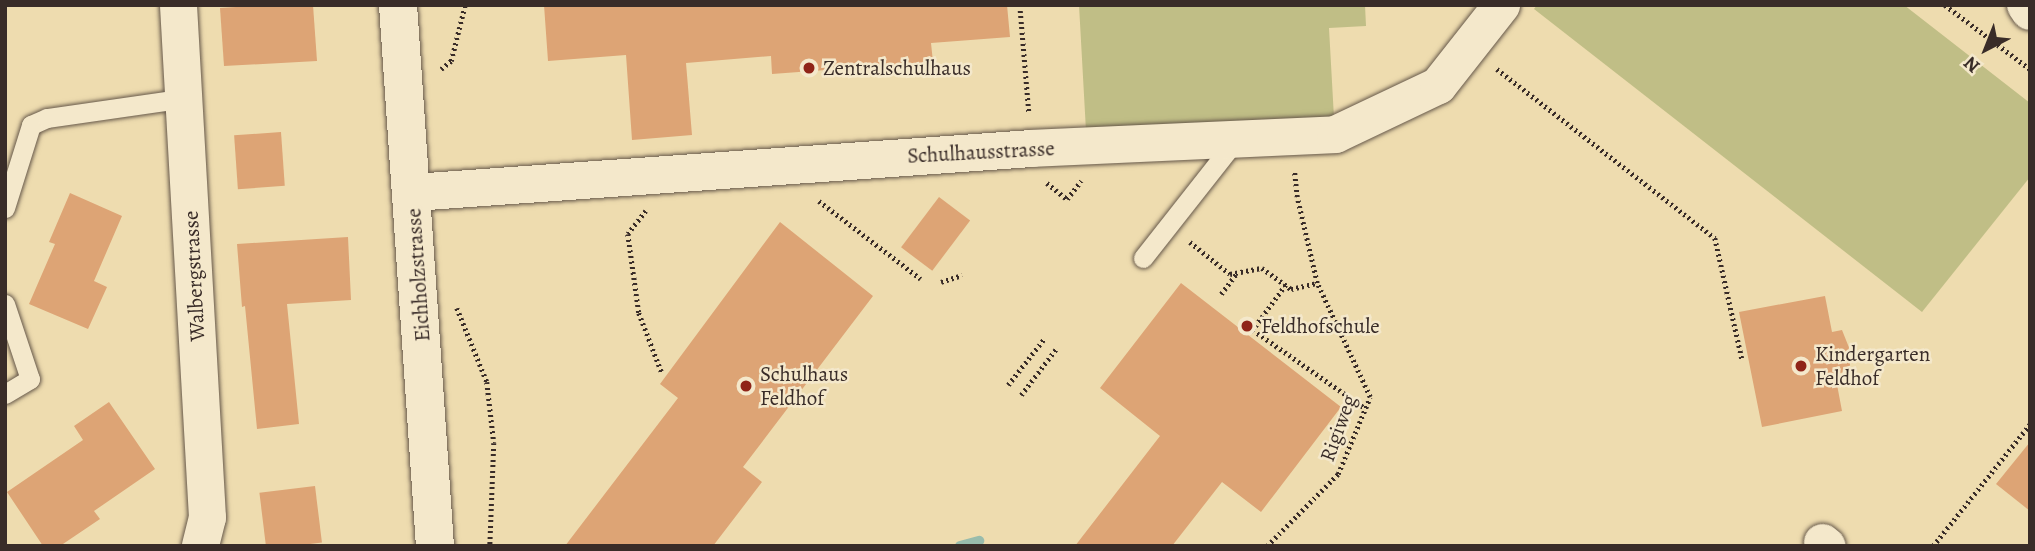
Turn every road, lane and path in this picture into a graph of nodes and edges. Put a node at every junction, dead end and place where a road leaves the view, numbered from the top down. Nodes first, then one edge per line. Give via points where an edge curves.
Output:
1 (178, 5) edge
2 (398, 5) edge
3 (466, 5) edge
4 (1020, 5) edge
5 (1501, 5) edge
6 (1945, 5) edge
7 (2026, 5) edge
8 (2030, 11) edge
9 (1468, 47) junction
10 (2030, 69) edge
11 (404, 81) junction
12 (185, 98) junction
13 (1290, 137) junction
14 (1236, 140) junction
15 (1031, 148) junction
16 (676, 173) junction
17 (1054, 188) dead end
18 (413, 192) junction
19 (1067, 199) dead end
20 (5, 208) edge
21 (1169, 226) junction
22 (1143, 258) dead end
23 (1238, 272) junction
24 (962, 275) dead end
25 (941, 282) dead end
26 (1317, 283) junction
27 (1286, 285) junction
28 (1221, 294) dead end
29 (453, 296) dead end
30 (5, 304) edge
31 (1044, 340) dead end
32 (1056, 349) dead end
33 (1742, 359) dead end
34 (662, 373) dead end
35 (1008, 384) dead end
36 (5, 394) edge
37 (1021, 395) dead end
38 (1366, 408) junction
39 (2030, 424) edge
40 (200, 546) edge
41 (435, 546) edge
42 (490, 546) edge
43 (1267, 546) edge
44 (1933, 546) edge

1 - 12 street, Walbergstrasse
2 - 11 street, Eichholzstrasse
3 - 11 path via 451,61 437,72
4 - 15 path
5 - 9 street, Schulhausstrasse
6 - 10 path
7 - 8 street
9 - 13 street, Schulhausstrasse via 1438,85 1335,134
9 - 33 path via 1715,238
11 - 18 street, Eichholzstrasse
12 - 20 lane via 47,118 32,125
12 - 40 street, Walbergstrasse via 207,517
13 - 14 street, Schulhausstrasse
13 - 26 path, Rigiweg via 1297,197
14 - 15 street, Schulhausstrasse
14 - 21 lane
15 - 16 street, Schulhausstrasse
16 - 18 street, Schulhausstrasse
16 - 34 path via 628,234 639,313
17 - 19 path
18 - 41 street, Eichholzstrasse
21 - 22 lane
21 - 23 path via 1230,274
23 - 27 path via 1262,268
23 - 28 path
24 - 25 path
26 - 27 path via 1291,289
26 - 38 path, Rigiweg via 1370,397
27 - 38 path via 1253,330
29 - 42 path via 487,382 494,443
30 - 36 lane via 30,379
31 - 35 path
32 - 37 path
38 - 43 path, Rigiweg via 1338,474
39 - 44 path

